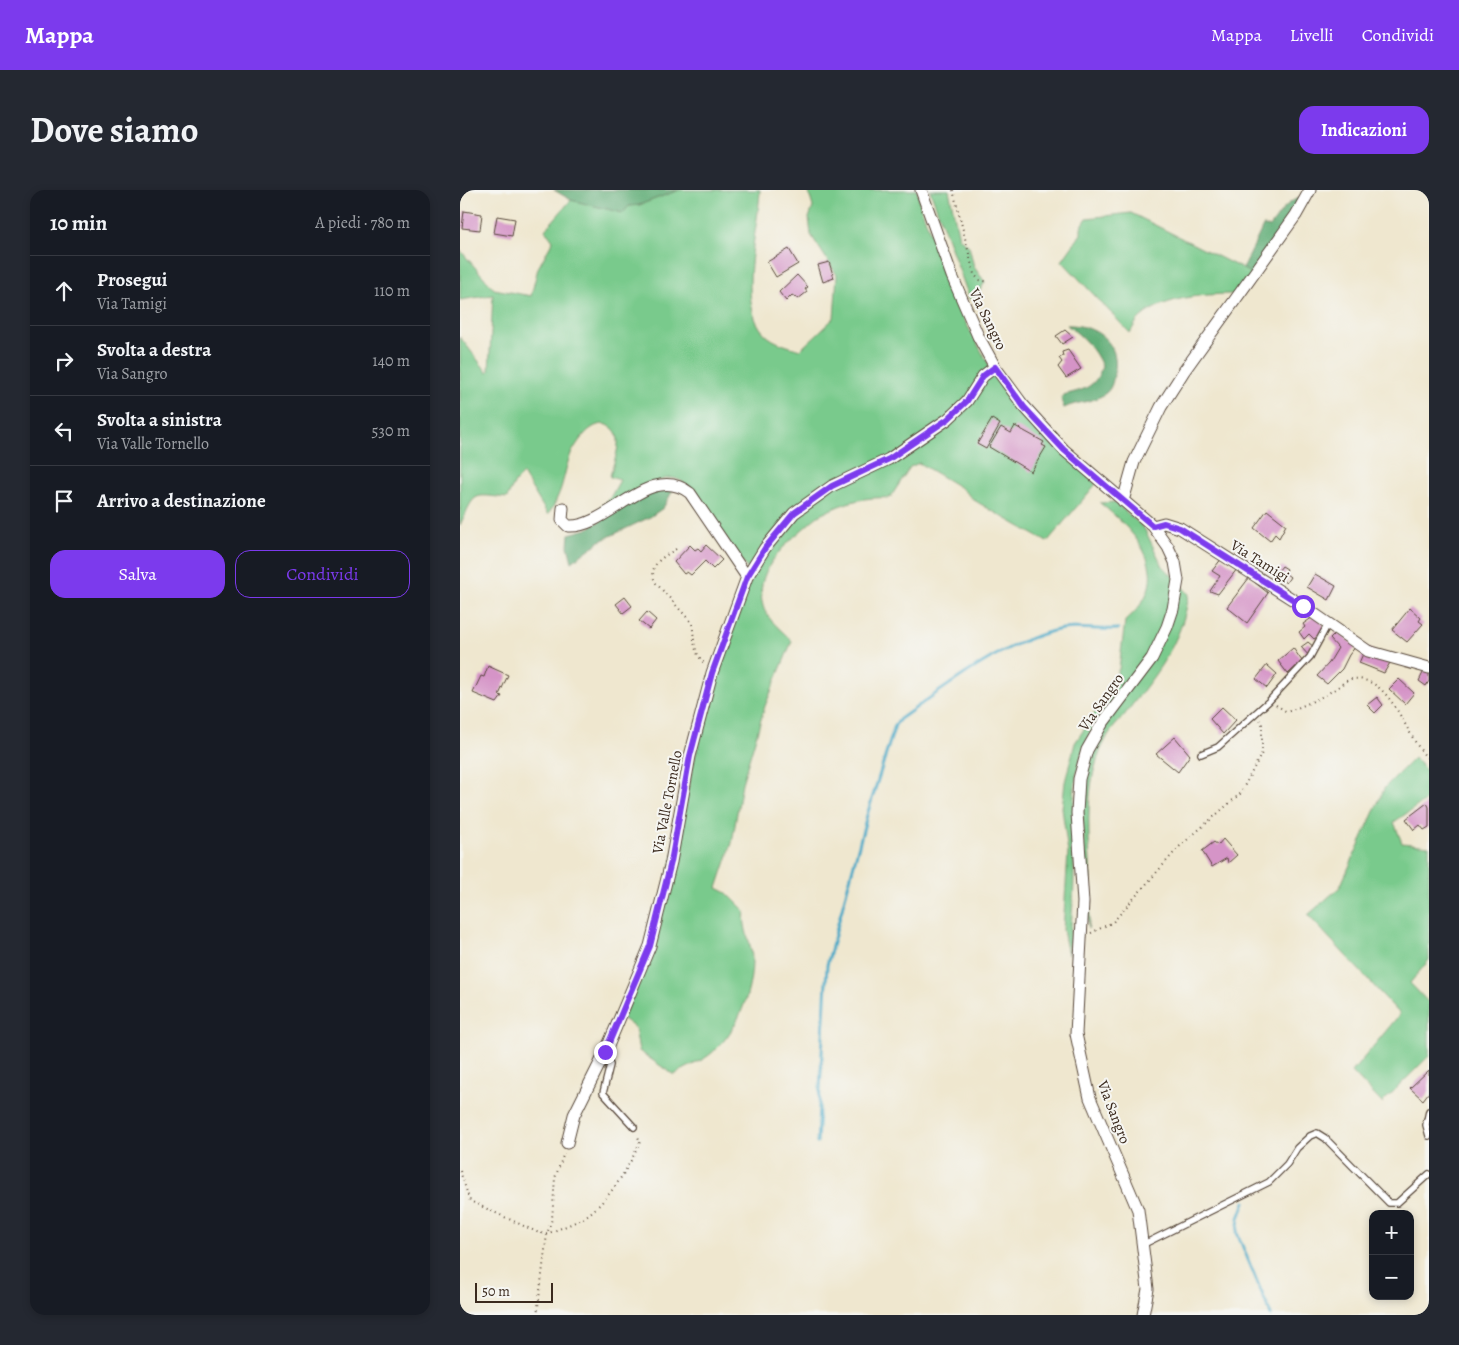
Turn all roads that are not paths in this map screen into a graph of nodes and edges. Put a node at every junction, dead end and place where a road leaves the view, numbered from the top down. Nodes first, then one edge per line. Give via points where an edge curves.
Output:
1 (921, 190) edge
2 (1310, 190) edge
3 (995, 367) junction
4 (1123, 501) junction
5 (563, 508) dead end
6 (1153, 526) junction
7 (747, 577) junction
8 (1328, 624) junction
9 (1429, 668) edge
10 (1201, 754) dead end
11 (605, 1052) junction
12 (1429, 1111) edge
13 (634, 1127) road end
14 (1429, 1136) edge
15 (567, 1143) road end
16 (1429, 1174) edge
17 (1142, 1245) junction
18 (1143, 1315) edge

1 - 3 street, Via Sangro via 952,276
2 - 4 street via 1296,216 1161,407 1134,462
3 - 4 street, Via Sangro via 1024,407 1064,450
3 - 7 street, Via Valle Tornello via 983,376 967,401 948,419 889,459 832,486 794,513 765,548
4 - 6 street, Via Sangro
5 - 7 street via 562,520 568,526 579,527 637,493 668,484 681,486 690,493
6 - 8 street, Via Tamigi via 1164,523 1180,528
6 - 17 street, Via Sangro via 1175,562 1178,580 1173,609 1152,658 1102,724 1087,750 1077,813 1083,902 1076,1034 1090,1098 1138,1210
7 - 11 street, Via Valle Tornello via 714,668 690,756 671,862 650,946
8 - 9 street, Via Tamigi via 1368,651
8 - 10 lane via 1310,657 1269,701 1218,747
11 - 13 lane via 610,1065 603,1093
11 - 15 street, Via Valle Tornello via 574,1116
12 - 14 lane via 1426,1125
16 - 17 lane via 1397,1203 1389,1203 1325,1138 1317,1134 1310,1136 1298,1148 1269,1182
17 - 18 street, Via Sangro via 1148,1289

